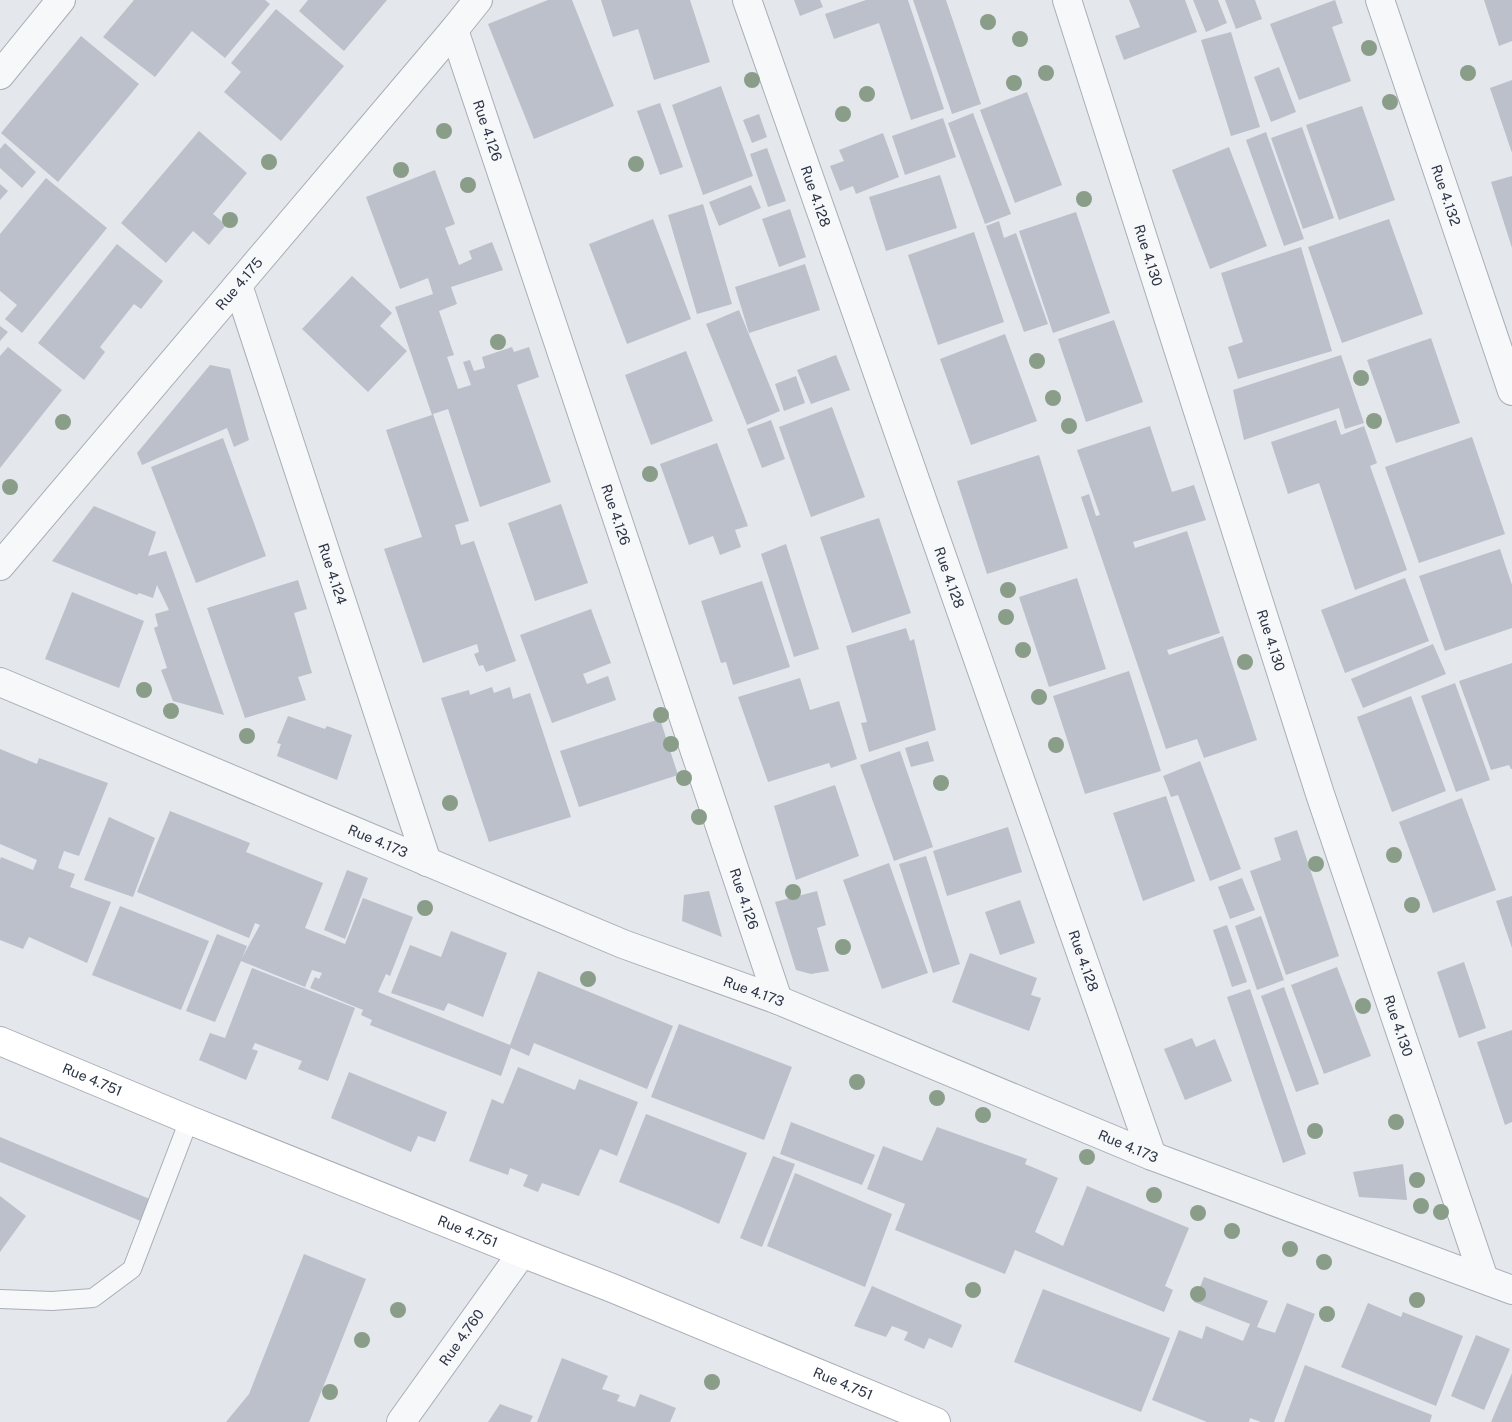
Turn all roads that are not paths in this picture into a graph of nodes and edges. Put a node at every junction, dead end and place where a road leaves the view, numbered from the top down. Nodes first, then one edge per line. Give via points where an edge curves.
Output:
1 (61, 0) edge
2 (478, 0) edge
3 (747, 0) edge
4 (1067, 0) edge
5 (1380, 0) edge
6 (454, 30) junction
7 (0, 75) edge
8 (238, 285) junction
9 (1512, 391) edge
10 (0, 566) edge
11 (0, 682) edge
12 (427, 862) junction
13 (778, 1000) junction
14 (0, 1041) edge
15 (188, 1120) junction
16 (1152, 1156) junction
17 (522, 1253) junction
18 (1484, 1279) junction
19 (1512, 1290) edge
20 (0, 1299) edge
21 (401, 1422) edge
22 (936, 1422) edge

1 - 7 street
2 - 6 street, Rue 4.175
3 - 16 street, Rue 4.128
4 - 18 street, Rue 4.130 via 1320,794
5 - 9 street, Rue 4.132
6 - 8 street, Rue 4.175
6 - 13 street, Rue 4.126
8 - 10 street, Rue 4.175
8 - 12 street, Rue 4.124
11 - 12 street, Rue 4.173
12 - 13 street, Rue 4.173 via 623,944
13 - 16 street, Rue 4.173
14 - 15 main road, Rue 4.751
15 - 17 main road, Rue 4.751
15 - 20 lane via 132,1269 93,1298
16 - 18 street, Rue 4.173
17 - 21 street, Rue 4.760
17 - 22 main road, Rue 4.751
18 - 19 street, Rue 4.173

